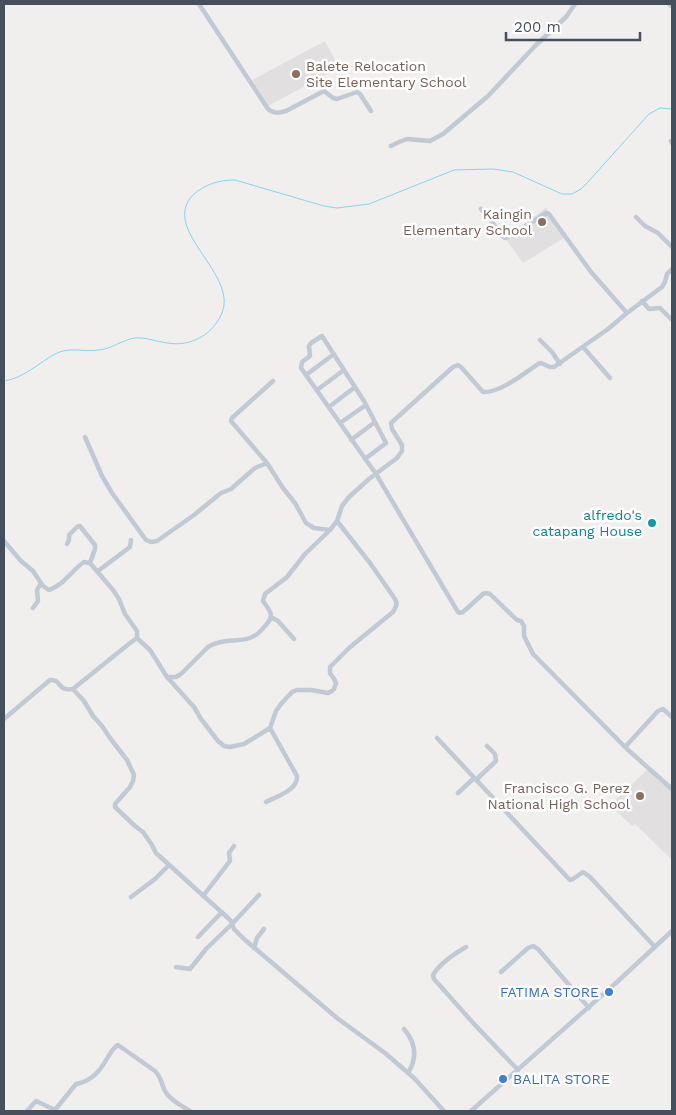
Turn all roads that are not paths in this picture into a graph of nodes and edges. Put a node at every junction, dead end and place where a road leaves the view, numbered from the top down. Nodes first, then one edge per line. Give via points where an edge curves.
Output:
1 (198, 4) edge
2 (575, 4) edge
3 (371, 111) dead end
4 (391, 146) dead end
5 (481, 209) dead end
6 (636, 217) dead end
7 (672, 247) edge
8 (672, 269) edge
9 (642, 301) junction
10 (627, 312) junction
11 (672, 320) edge
12 (540, 340) dead end
13 (583, 347) junction
14 (334, 354) junction
15 (560, 364) junction
16 (344, 370) junction
17 (306, 375) junction
18 (610, 378) dead end
19 (273, 381) dead end
20 (355, 387) junction
21 (317, 390) junction
22 (366, 405) junction
23 (329, 407) junction
24 (375, 422) junction
25 (340, 423) junction
26 (85, 437) dead end
27 (352, 440) junction
28 (365, 459) junction
29 (267, 463) junction
30 (376, 474) junction
31 (337, 520) junction
32 (330, 530) junction
33 (131, 540) dead end
34 (4, 541) edge
35 (67, 544) dead end
36 (90, 563) junction
37 (98, 571) junction
38 (41, 583) junction
39 (33, 608) dead end
40 (272, 617) junction
41 (137, 638) junction
42 (294, 639) dead end
43 (168, 677) junction
44 (73, 689) junction
45 (672, 718) edge
46 (4, 719) edge
47 (270, 728) junction
48 (437, 738) dead end
49 (487, 746) dead end
50 (627, 749) junction
51 (475, 780) junction
52 (672, 789) edge
53 (458, 793) dead end
54 (266, 802) dead end
55 (234, 846) dead end
56 (169, 865) junction
57 (259, 895) dead end
58 (130, 896) dead end
59 (203, 896) junction
60 (222, 912) junction
61 (232, 924) junction
62 (264, 928) dead end
63 (672, 931) edge
64 (198, 937) dead end
65 (466, 947) dead end
66 (655, 947) junction
67 (254, 948) junction
68 (176, 968) dead end
69 (500, 972) dead end
70 (589, 1008) junction
71 (404, 1029) dead end
72 (518, 1070) junction
73 (408, 1073) junction
74 (27, 1111) edge
75 (190, 1111) edge
76 (444, 1111) edge
77 (471, 1111) edge

1 - 3 street via 271,112 286,111 324,91 337,99 357,92
2 - 4 street via 488,96 443,134 430,141 408,139
5 - 10 street via 505,238 549,214 591,272
6 - 7 street
8 - 9 street via 664,284
9 - 10 street
9 - 11 street via 649,309 660,308
10 - 13 street
12 - 15 street
13 - 15 street
13 - 18 street
14 - 16 street
14 - 17 street
14 - 17 street via 322,336 311,343 310,356 302,362 301,368
15 - 30 street via 552,368 538,364 487,393 461,366 455,366 391,423 402,451
16 - 20 street
16 - 21 street
17 - 21 street
19 - 29 street via 231,421
20 - 22 street
20 - 23 street
21 - 23 street
22 - 24 street
22 - 25 street
23 - 25 street
24 - 27 street
24 - 28 street via 386,443
25 - 27 street
26 - 29 street via 105,483 144,538 151,542 231,489 254,468
27 - 28 street
28 - 30 street
29 - 32 street via 306,523 314,528
30 - 31 street via 345,501
30 - 50 street via 458,612 463,612 483,594 490,594 521,621 524,636 534,654
31 - 32 street
31 - 47 street via 395,599 396,607 330,667 336,683 332,691 292,692 276,711
32 - 40 street via 305,554 288,577 265,594 263,602
33 - 37 street via 130,547
34 - 38 street
35 - 36 street via 69,535 80,526 95,548
36 - 37 street
36 - 38 street via 79,565 53,589 49,590
37 - 41 street via 119,599 137,631
38 - 39 street via 37,590 39,599
40 - 42 street
40 - 43 street via 253,638 213,644 181,674
41 - 43 street via 150,650
41 - 44 street
43 - 47 street via 224,746 244,744
44 - 46 street via 61,688 52,679
44 - 56 street via 123,754 134,775 130,787 115,807 143,832 156,853
45 - 50 street via 663,709 658,711 628,743
47 - 54 street via 297,781
48 - 51 street
49 - 51 street via 495,754 496,761
50 - 52 street
51 - 53 street
51 - 66 street via 570,880 583,872 590,877
55 - 59 street via 228,853 230,861
56 - 58 street
56 - 59 street
57 - 61 street
59 - 60 street
60 - 61 street
60 - 64 street
61 - 67 street
61 - 68 street via 190,969
62 - 67 street
63 - 66 street
65 - 72 street via 436,970 434,979
66 - 70 street
67 - 73 street via 331,1014
69 - 70 street via 533,946
70 - 72 street
71 - 73 street via 415,1052
72 - 77 street
73 - 76 street
74 - 75 street via 36,1101 55,1110 76,1084 96,1074 118,1045 155,1070 167,1093

